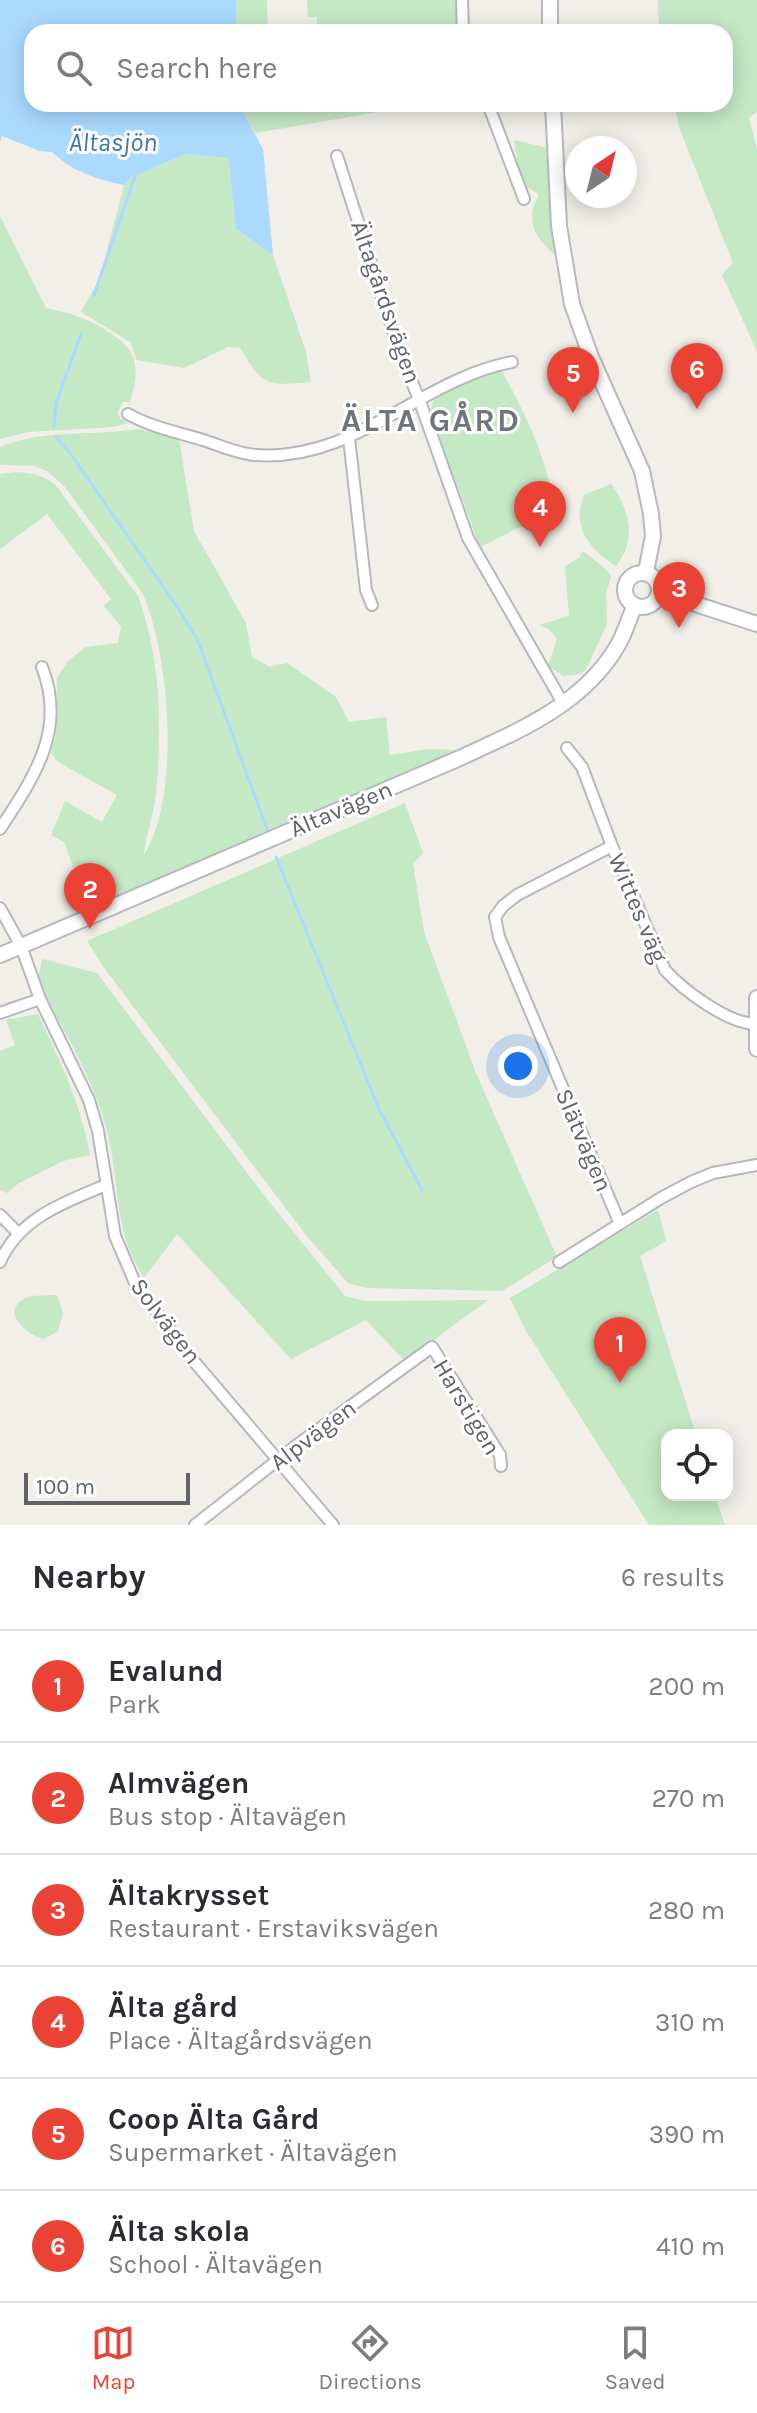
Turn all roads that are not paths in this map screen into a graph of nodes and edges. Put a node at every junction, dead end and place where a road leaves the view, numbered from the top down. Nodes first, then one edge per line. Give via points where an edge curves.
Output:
1 (462, 0) edge
2 (550, 0) edge
3 (463, 24) edge
4 (550, 24) edge
5 (491, 112) edge
6 (553, 112) edge
7 (337, 156) dead end
8 (524, 199) dead end
9 (512, 362) dead end
10 (419, 399) junction
11 (128, 414) dead end
12 (349, 438) junction
13 (646, 572) junction
14 (659, 595) junction
15 (372, 605) dead end
16 (635, 605) junction
17 (757, 624) edge
18 (42, 667) dead end
19 (564, 705) junction
20 (567, 748) dead end
21 (0, 829) edge
22 (612, 846) junction
23 (0, 908) edge
24 (21, 946) junction
25 (0, 955) edge
26 (757, 998) edge
27 (40, 999) junction
28 (0, 1013) edge
29 (755, 1024) edge
30 (757, 1049) edge
31 (757, 1165) edge
32 (106, 1185) junction
33 (0, 1215) edge
34 (620, 1224) junction
35 (19, 1234) junction
36 (0, 1262) edge
37 (559, 1262) dead end
38 (432, 1347) joint
39 (280, 1460) junction
40 (501, 1466) dead end
41 (195, 1525) edge
42 (333, 1525) edge

1 - 3 street
2 - 4 main road
5 - 8 street
6 - 13 main road via 559,226 572,304 642,471 653,536
7 - 10 street, Ältagårdsvägen
9 - 10 street
10 - 12 street
10 - 19 street, Ältagårdsvägen via 468,538
11 - 12 street via 147,425 252,455 318,450
12 - 15 street
13 - 14 main road via 659,584
13 - 16 main road via 632,575 626,583 627,599
14 - 16 main road via 649,606
14 - 17 main road
16 - 19 main road, Ältavägen via 618,645 584,689
18 - 21 street via 49,685 49,740
19 - 24 main road, Ältavägen via 460,758
20 - 22 street, Wittes väg via 582,767
22 - 29 street, Wittes väg via 665,970 732,1018
22 - 34 street, Slätvägen via 517,895 495,917
23 - 24 street, Solvägen
24 - 25 main road, Ältavägen
24 - 27 street, Solvägen
26 - 29 main road
27 - 28 street
27 - 32 street, Solvägen via 89,1100
29 - 30 main road
31 - 34 street via 713,1173
32 - 35 street via 61,1204
32 - 39 street, Solvägen via 115,1236 135,1283 192,1359
33 - 35 street
34 - 37 street
35 - 36 street
38 - 39 street, Alpvägen
38 - 40 street, Harstigen via 500,1455
39 - 41 street, Alpvägen
39 - 42 street, Solvägen

